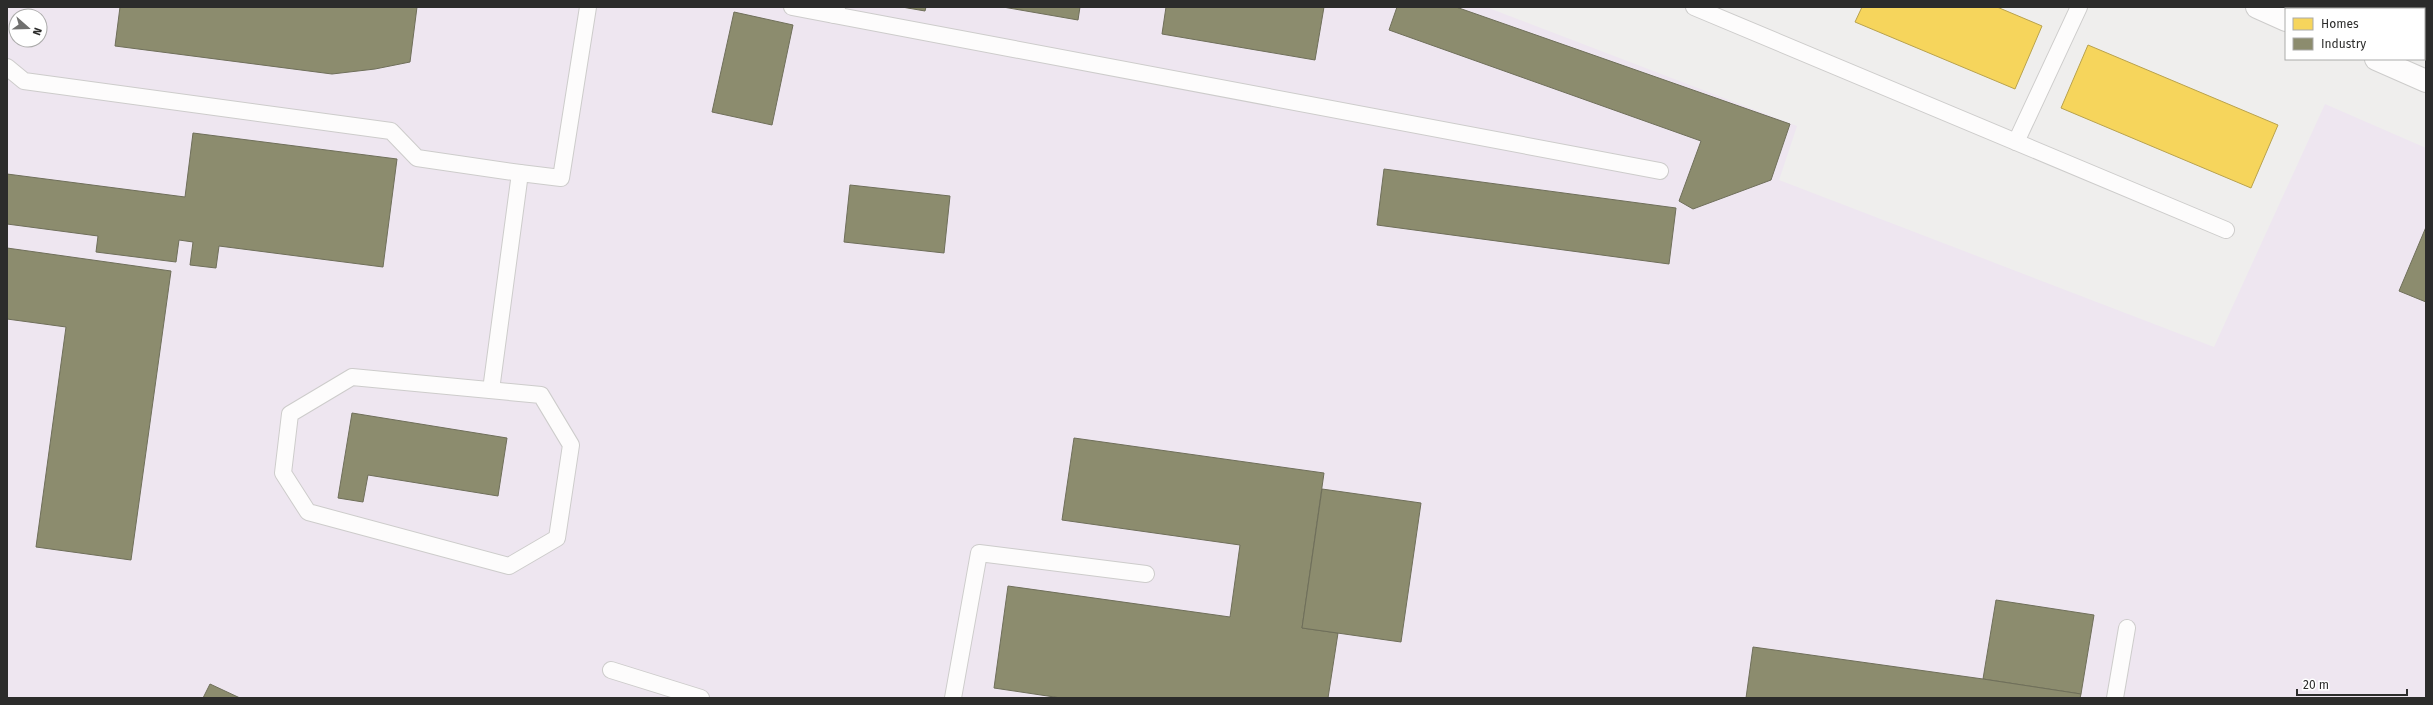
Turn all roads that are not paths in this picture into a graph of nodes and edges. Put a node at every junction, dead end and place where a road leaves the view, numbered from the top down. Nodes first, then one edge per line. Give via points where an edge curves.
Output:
1 (588, 7) edge
2 (792, 7) edge
3 (1694, 7) edge
4 (2079, 7) edge
5 (2257, 7) edge
6 (836, 11) edge
7 (2285, 20) edge
8 (2378, 60) edge
9 (7, 67) edge
10 (2426, 81) edge
11 (2016, 142) junction
12 (1660, 171) dead end
13 (520, 173) junction
14 (2226, 230) dead end
15 (491, 390) junction
16 (1146, 574) dead end
17 (2127, 628) dead end
18 (611, 670) dead end
19 (701, 698) edge
20 (953, 698) edge
21 (2116, 698) edge

1 - 13 lane via 561,178
2 - 6 lane
3 - 11 lane
4 - 11 lane
5 - 7 street
6 - 12 lane
8 - 10 street
9 - 13 lane via 24,81 391,131 416,158
11 - 14 lane
13 - 15 lane
15 - 15 lane via 541,395 571,445 557,538 509,566 308,512 283,474 290,414 352,377
16 - 20 lane via 979,553
17 - 21 lane
18 - 19 lane

